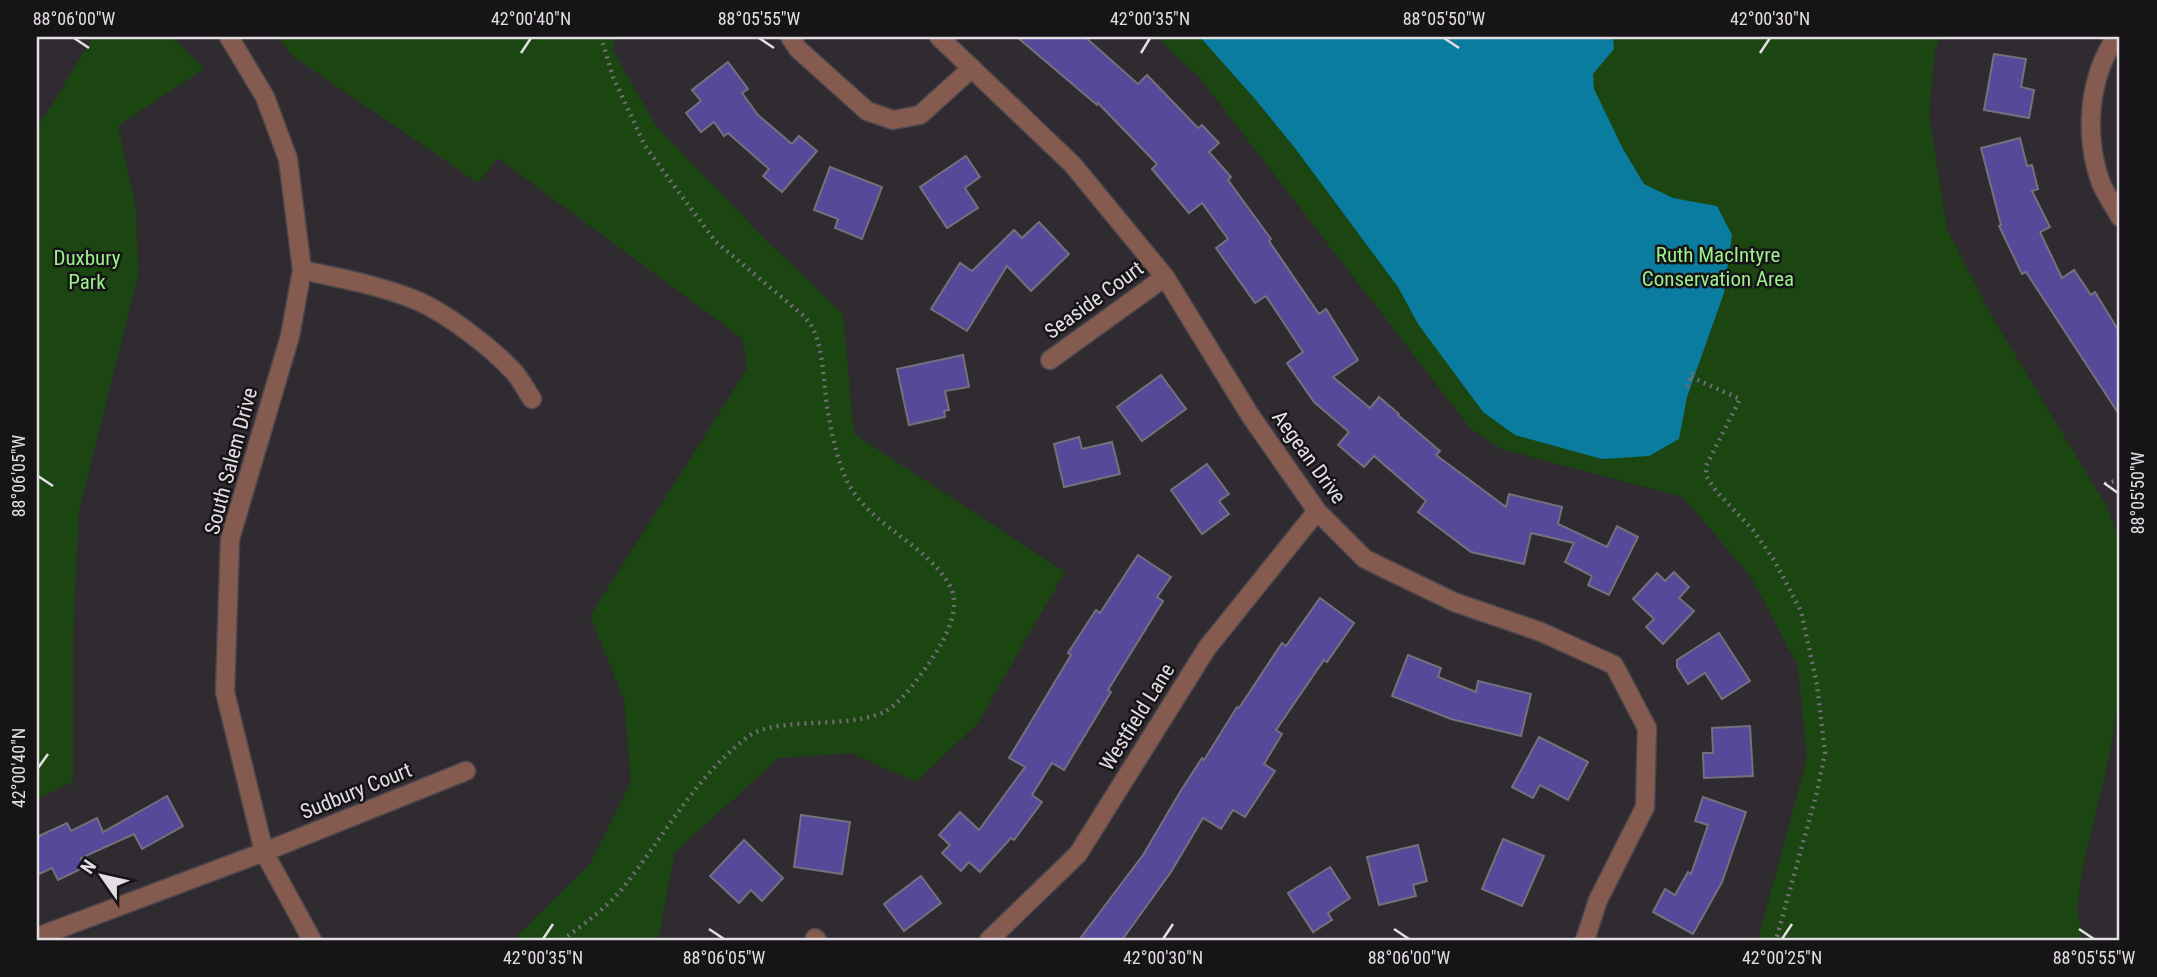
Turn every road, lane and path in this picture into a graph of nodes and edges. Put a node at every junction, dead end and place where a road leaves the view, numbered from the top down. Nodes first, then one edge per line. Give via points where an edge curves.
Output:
1 (229, 37) edge
2 (601, 37) edge
3 (790, 37) edge
4 (939, 37) edge
5 (2116, 37) edge
6 (972, 68) junction
7 (2120, 217) edge
8 (302, 270) junction
9 (1165, 277) junction
10 (1050, 360) dead end
11 (1694, 369) dead end
12 (1694, 378) junction
13 (1686, 387) dead end
14 (532, 399) dead end
15 (2120, 479) edge
16 (2105, 484) dead end
17 (1317, 511) junction
18 (466, 771) dead end
19 (264, 852) junction
20 (37, 937) edge
21 (312, 940) edge
22 (562, 940) edge
23 (989, 940) edge
24 (1585, 940) edge
25 (1776, 940) edge

1 - 8 street, South Salem Drive via 265,97 288,159
2 - 22 path via 613,77 645,146 716,242 804,316 814,330 828,409 849,484 870,510 943,576 953,591 954,606 949,629 934,657 887,711 773,726 750,735 699,783 621,890
3 - 6 street via 867,111 893,120 920,115
4 - 6 street, Aegean Drive
5 - 7 street via 2097,76 2090,120 2102,186
6 - 9 street, Aegean Drive via 1073,165
8 - 14 street via 391,290 449,318 497,355
8 - 19 street, South Salem Drive via 289,336 230,539 225,692
9 - 10 street, Seaside Court
9 - 17 street, Aegean Drive via 1250,415
11 - 12 path
12 - 13 path
12 - 25 path via 1740,398 1706,466 1706,477 1753,530 1780,570 1801,611 1817,685 1825,753
15 - 16 path
17 - 23 street, Westfield Lane via 1207,648 1078,854
17 - 24 street, Aegean Drive via 1365,559 1454,602 1541,632 1614,666 1647,728 1645,807 1598,900
18 - 19 street, Sudbury Court
19 - 20 street, Sudbury Court
19 - 21 street, South Salem Drive

